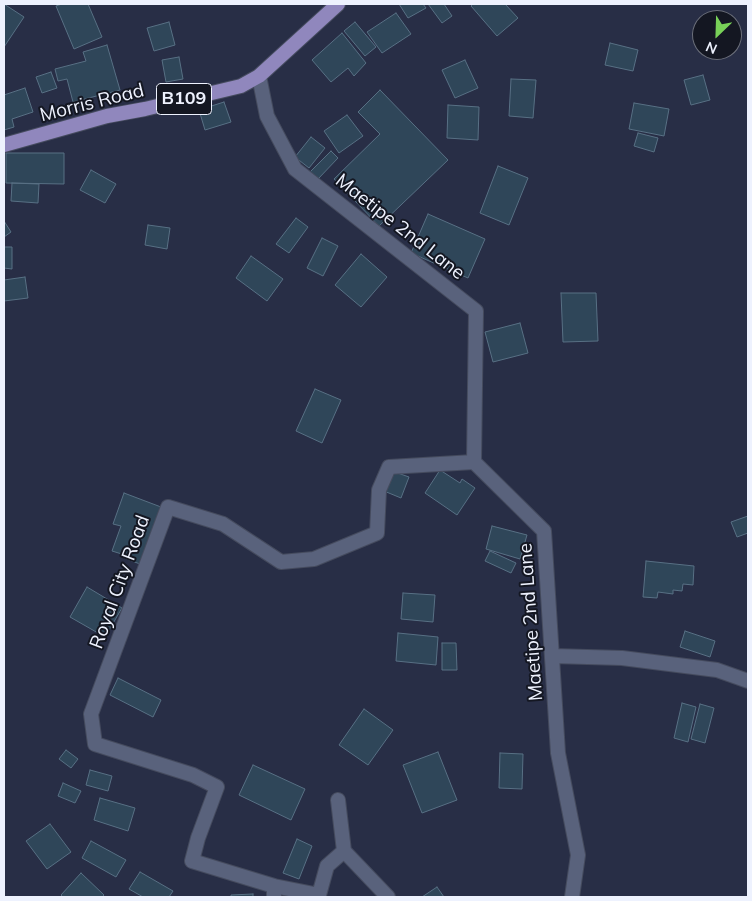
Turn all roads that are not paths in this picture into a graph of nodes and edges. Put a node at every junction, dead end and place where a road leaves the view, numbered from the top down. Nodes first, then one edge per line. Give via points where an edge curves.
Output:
1 (338, 4) edge
2 (259, 76) junction
3 (4, 145) edge
4 (474, 462) junction
5 (552, 656) junction
6 (748, 681) edge
7 (338, 800) dead end
8 (344, 851) junction
9 (274, 892) edge
10 (388, 897) edge
11 (572, 897) edge

1 - 2 main road, Morris Road / B109
2 - 3 main road, Morris Road / B109 via 241,86 107,116
2 - 4 street, Maetipe 2nd Lane via 267,116 295,169 476,311
4 - 5 street, Maetipe 2nd Lane via 544,531
4 - 9 street, Royal City Road via 389,467 379,490 377,533 314,559 281,562 223,524 168,507 91,714 95,744 217,787 192,861
5 - 6 street via 622,658 717,670
5 - 11 street, Maetipe 2nd Lane via 558,753 578,855
7 - 8 street
8 - 9 street via 327,866 319,895
8 - 10 street

